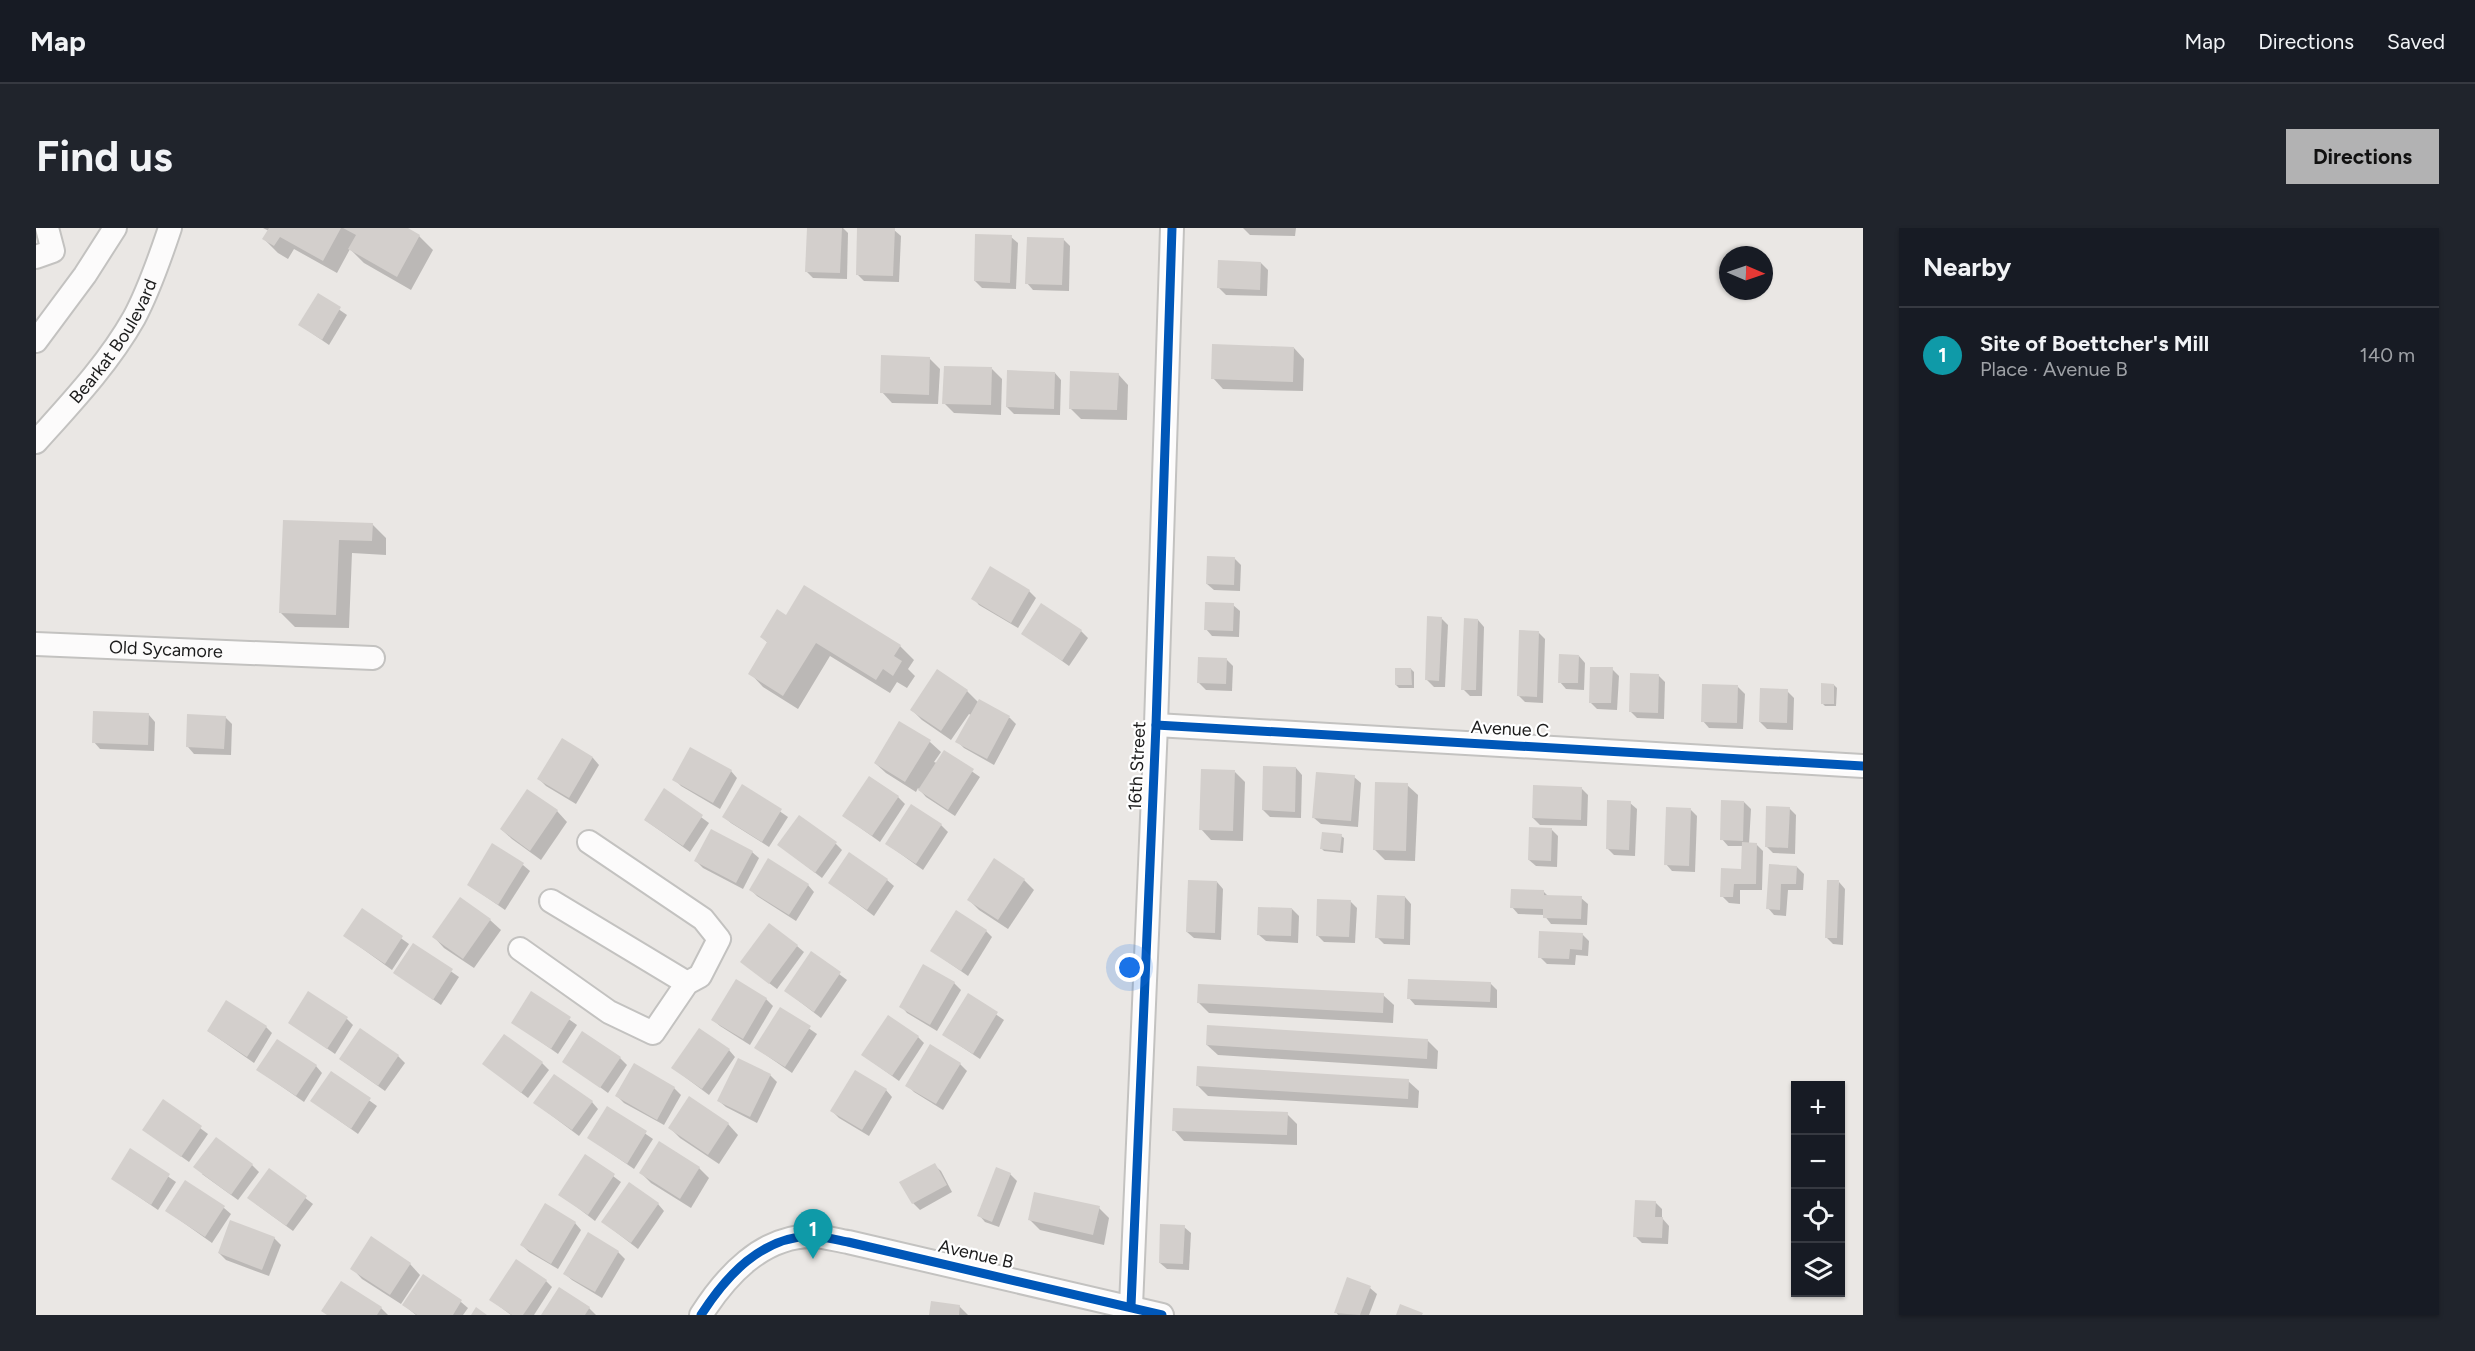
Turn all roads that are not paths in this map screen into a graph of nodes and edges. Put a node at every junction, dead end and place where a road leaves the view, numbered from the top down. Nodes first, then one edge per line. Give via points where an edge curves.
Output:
1 (47, 228) edge
2 (115, 228) edge
3 (170, 228) edge
4 (1172, 228) edge
5 (36, 257) edge
6 (36, 341) edge
7 (36, 442) edge
8 (36, 644) edge
9 (373, 658) dead end
10 (1156, 725) junction
11 (1863, 766) edge
12 (589, 842) dead end
13 (551, 901) dead end
14 (520, 949) dead end
15 (687, 983) junction
16 (1131, 1306) junction
17 (702, 1315) edge
18 (1162, 1315) edge

1 - 5 street via 53,251
2 - 6 street
3 - 7 street, Bearkat Boulevard via 134,318 104,363
4 - 10 street, 16th Street
8 - 9 street, Old Sycamore
10 - 11 street, Avenue C
10 - 16 street, 16th Street
12 - 15 street via 703,919 719,939 700,976
13 - 15 street
14 - 15 street via 609,1012 653,1033
16 - 17 street, Avenue B via 812,1236 781,1241 757,1254 717,1290
16 - 18 street, Avenue B

